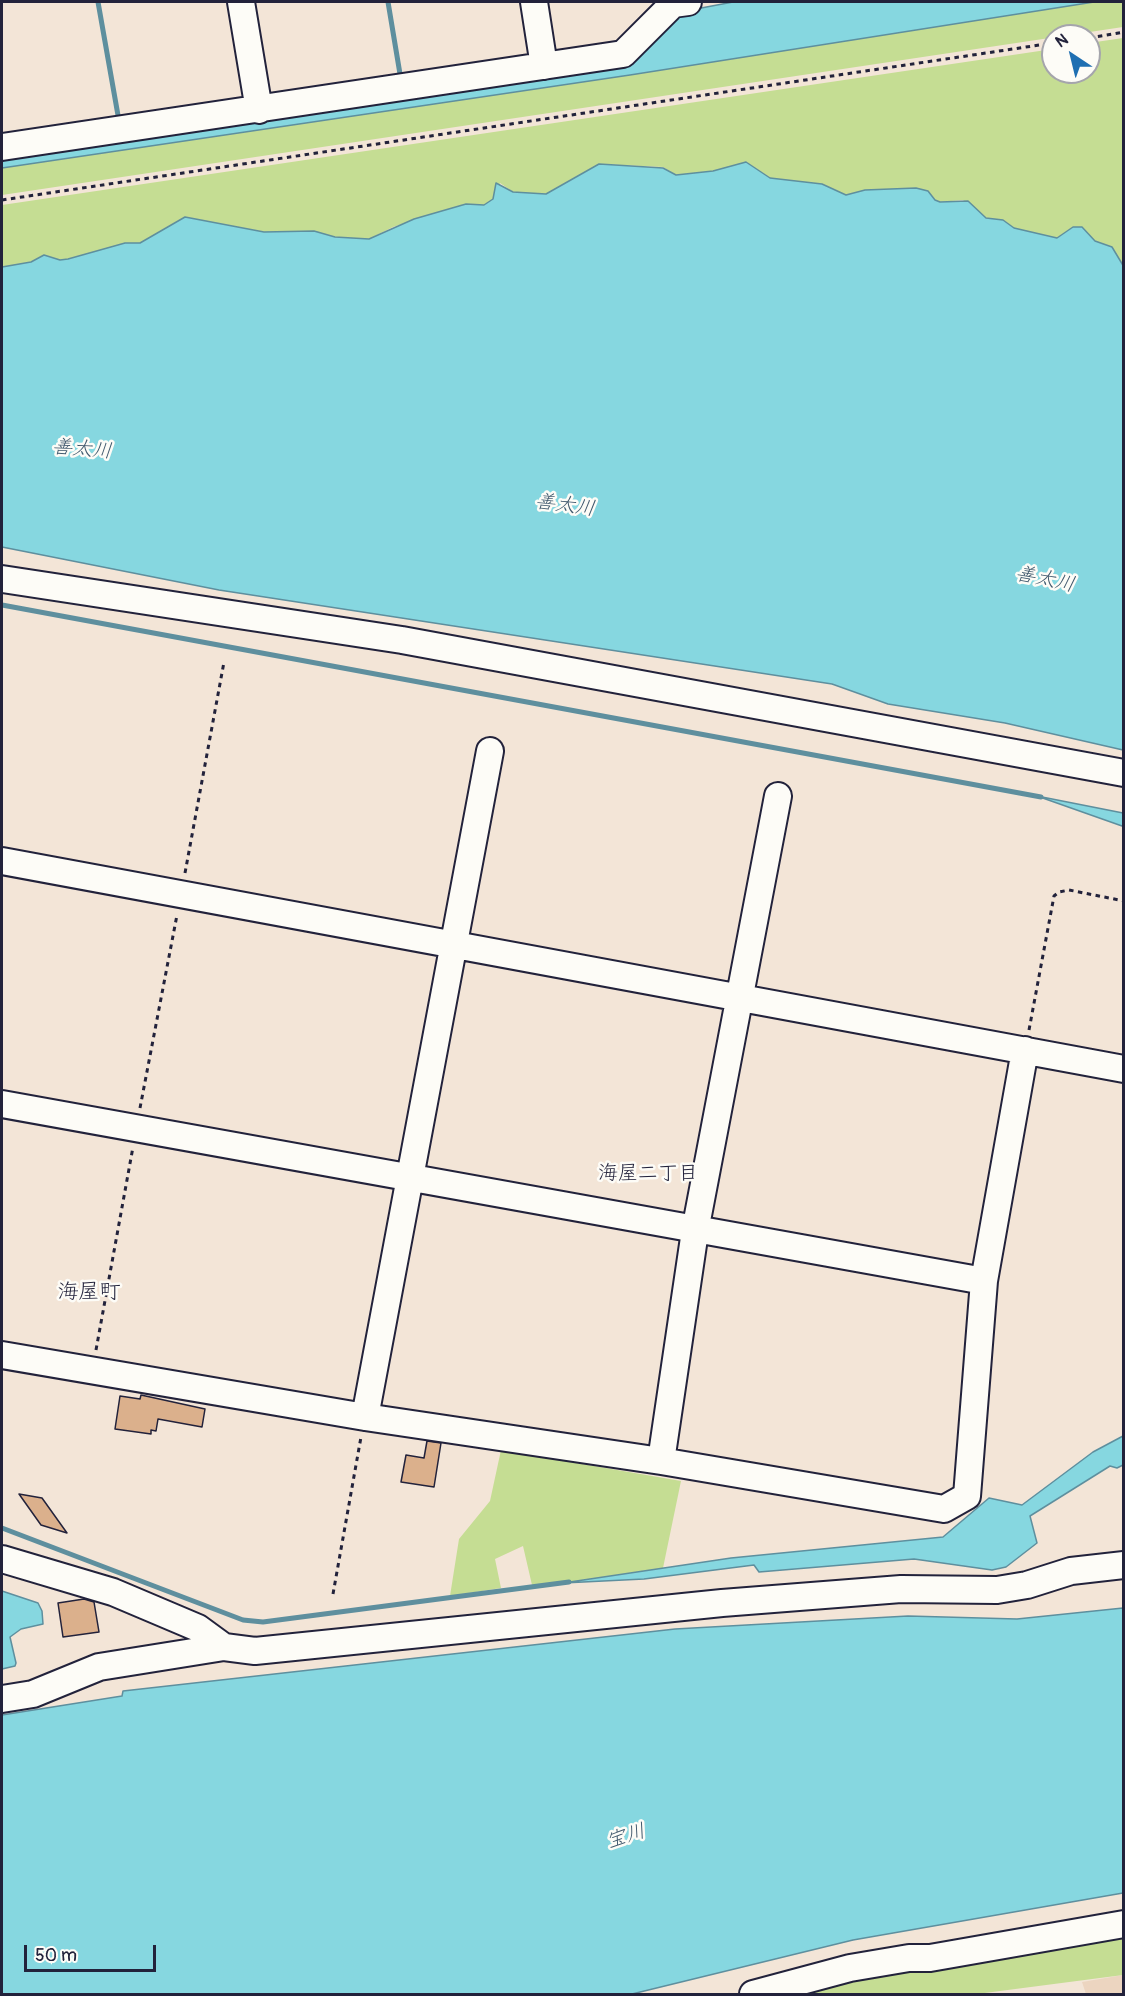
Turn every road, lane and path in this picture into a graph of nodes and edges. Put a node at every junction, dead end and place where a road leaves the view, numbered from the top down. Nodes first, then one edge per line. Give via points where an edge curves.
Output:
1 (241, 2) edge
2 (534, 2) edge
3 (681, 3) edge
4 (1124, 32) edge
5 (1101, 36) edge
6 (1041, 46) edge
7 (544, 66) junction
8 (259, 110) junction
9 (2, 147) edge
10 (2, 200) edge
11 (2, 579) edge
12 (224, 662) dead end
13 (490, 751) dead end
14 (1124, 773) edge
15 (778, 796) dead end
16 (2, 861) edge
17 (181, 894) junction
18 (1124, 901) edge
19 (454, 944) junction
20 (739, 998) junction
21 (1025, 1050) junction
22 (1124, 1069) edge
23 (2, 1104) edge
24 (410, 1179) junction
25 (696, 1231) junction
26 (984, 1281) junction
27 (2, 1355) edge
28 (365, 1417) junction
29 (661, 1461) junction
30 (2, 1559) edge
31 (1124, 1565) edge
32 (333, 1594) dead end
33 (224, 1647) junction
34 (2, 1699) edge
35 (1124, 1924) edge
36 (753, 1995) edge

1 - 8 street
2 - 7 street
3 - 7 street via 623,54
4 - 5 path
6 - 10 path
7 - 8 street
8 - 9 street
11 - 14 street via 402,640
12 - 17 path
13 - 19 street
15 - 20 street
16 - 17 street
17 - 19 street
18 - 21 path via 1069,890 1054,896
19 - 20 street
19 - 24 street
20 - 21 street
20 - 25 street
21 - 22 street
21 - 26 street
23 - 24 street
24 - 25 street
24 - 28 street
25 - 26 street
25 - 29 street
26 - 29 street via 967,1496 944,1509
27 - 28 street
28 - 29 street
28 - 32 path
30 - 33 street via 113,1592 198,1628
31 - 33 street via 1071,1571 997,1590 901,1589 722,1603 255,1651
33 - 34 street via 99,1667 33,1694
35 - 36 street via 850,1968

